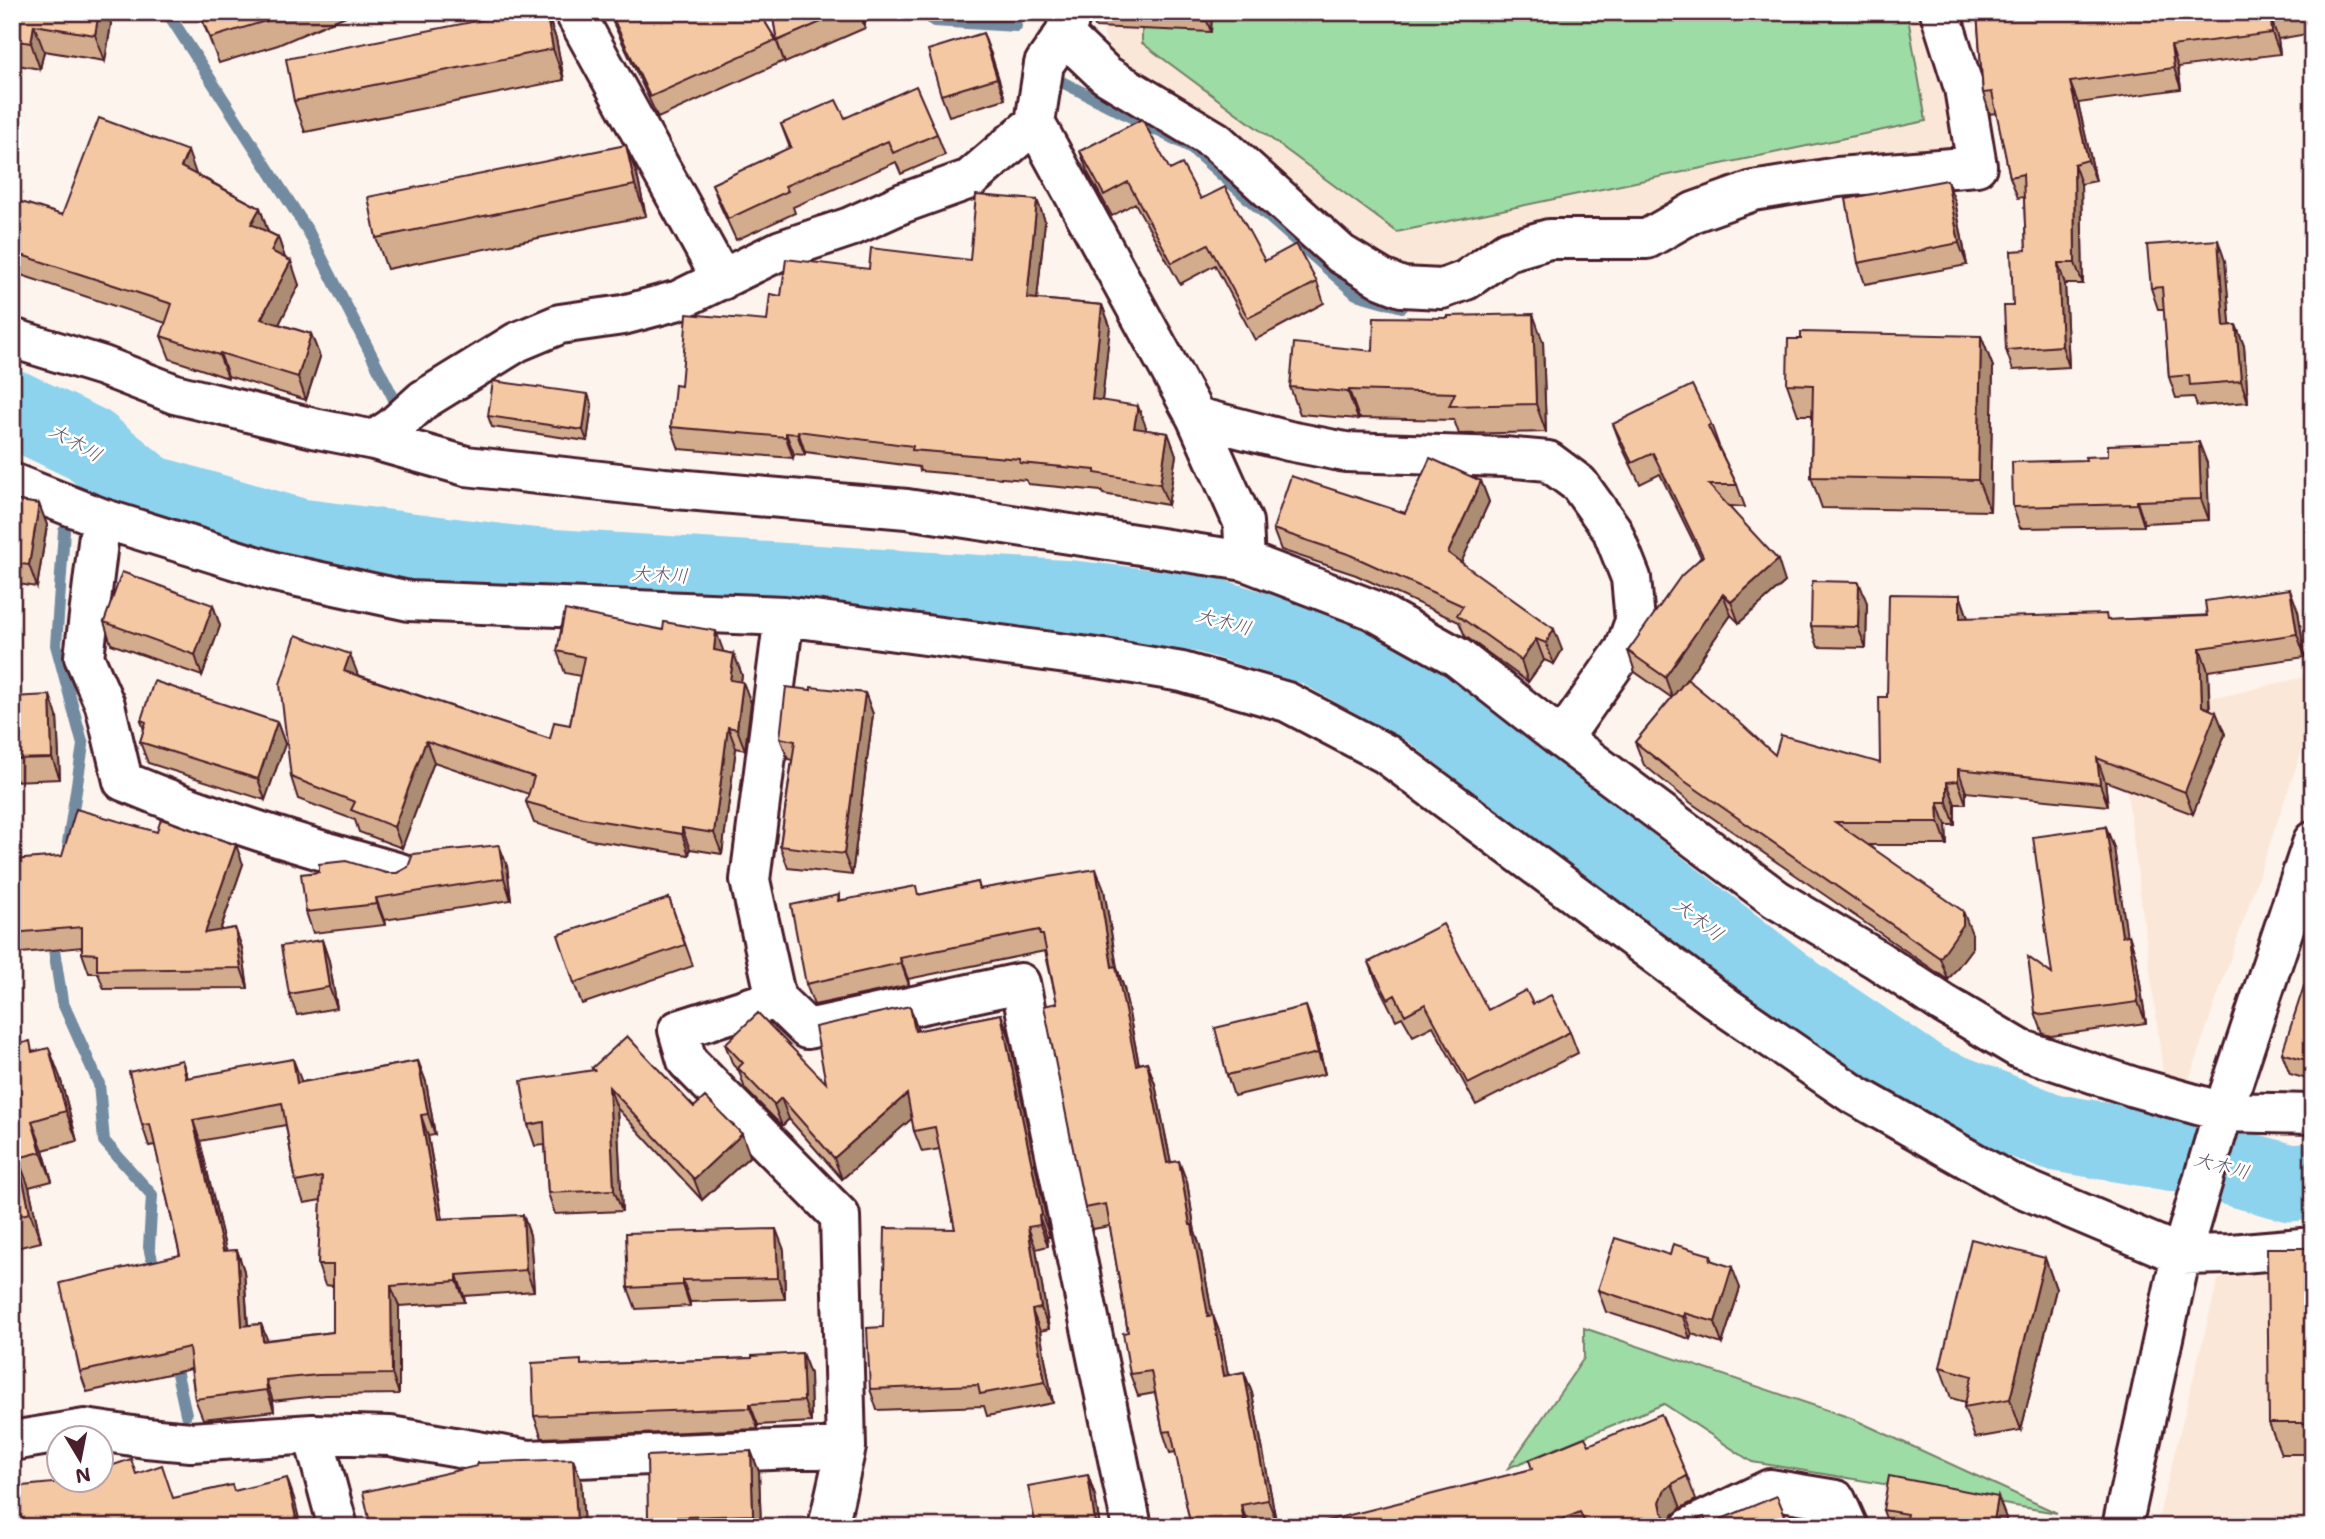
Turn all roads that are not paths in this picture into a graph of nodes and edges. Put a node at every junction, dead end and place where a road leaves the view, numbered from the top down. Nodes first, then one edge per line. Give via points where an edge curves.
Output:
1 (576, 12) edge
2 (1940, 12) edge
3 (1068, 23) edge
4 (1035, 123) junction
5 (722, 280) junction
6 (12, 338) edge
7 (1196, 417) junction
8 (374, 440) junction
9 (12, 484) edge
10 (102, 518) junction
11 (1245, 561) junction
12 (784, 616) junction
13 (1562, 739) junction
14 (2313, 841) edge
15 (400, 873) edge
16 (776, 999) junction
17 (2222, 1112) junction
18 (2313, 1114) edge
19 (2313, 1247) edge
20 (2181, 1255) junction
21 (313, 1434) junction
22 (12, 1441) edge
23 (846, 1447) junction
24 (338, 1527) edge
25 (828, 1527) edge
26 (1132, 1527) edge
27 (1691, 1527) edge
28 (1848, 1527) edge
29 (2122, 1527) edge

1 - 5 street
2 - 3 street via 1964,88 1977,166 1838,177 1752,191 1694,212 1647,239 1549,239 1507,251 1465,280 1442,289 1402,287 1341,254 1216,141 1106,75
3 - 4 street via 1044,64
4 - 5 street via 970,179 781,250
4 - 7 street
5 - 8 street via 679,300 623,315 560,324 517,342 423,400
6 - 8 street via 175,394
7 - 11 street via 1243,522
7 - 13 street via 1345,452 1548,461 1579,484 1612,530 1631,578 1635,621 1625,649
8 - 11 street via 466,466 907,509
9 - 10 street
10 - 12 street via 275,572 409,601
10 - 15 street via 84,657 105,705 123,781 311,849
11 - 13 street via 1371,609 1457,657
12 - 16 street via 750,880
12 - 20 street via 1169,670 1287,702 1386,754 1730,1009 1853,1094 2010,1183
13 - 17 street via 1776,900 2020,1049
14 - 17 street
16 - 23 street via 678,1030 687,1061 840,1216
16 - 26 street via 807,1029 1020,983
17 - 18 street
17 - 20 street
19 - 20 street
20 - 29 street
21 - 22 street via 191,1442 85,1429
21 - 23 street via 390,1436 529,1460
21 - 24 street
23 - 25 street
27 - 28 street via 1770,1489 1836,1500

